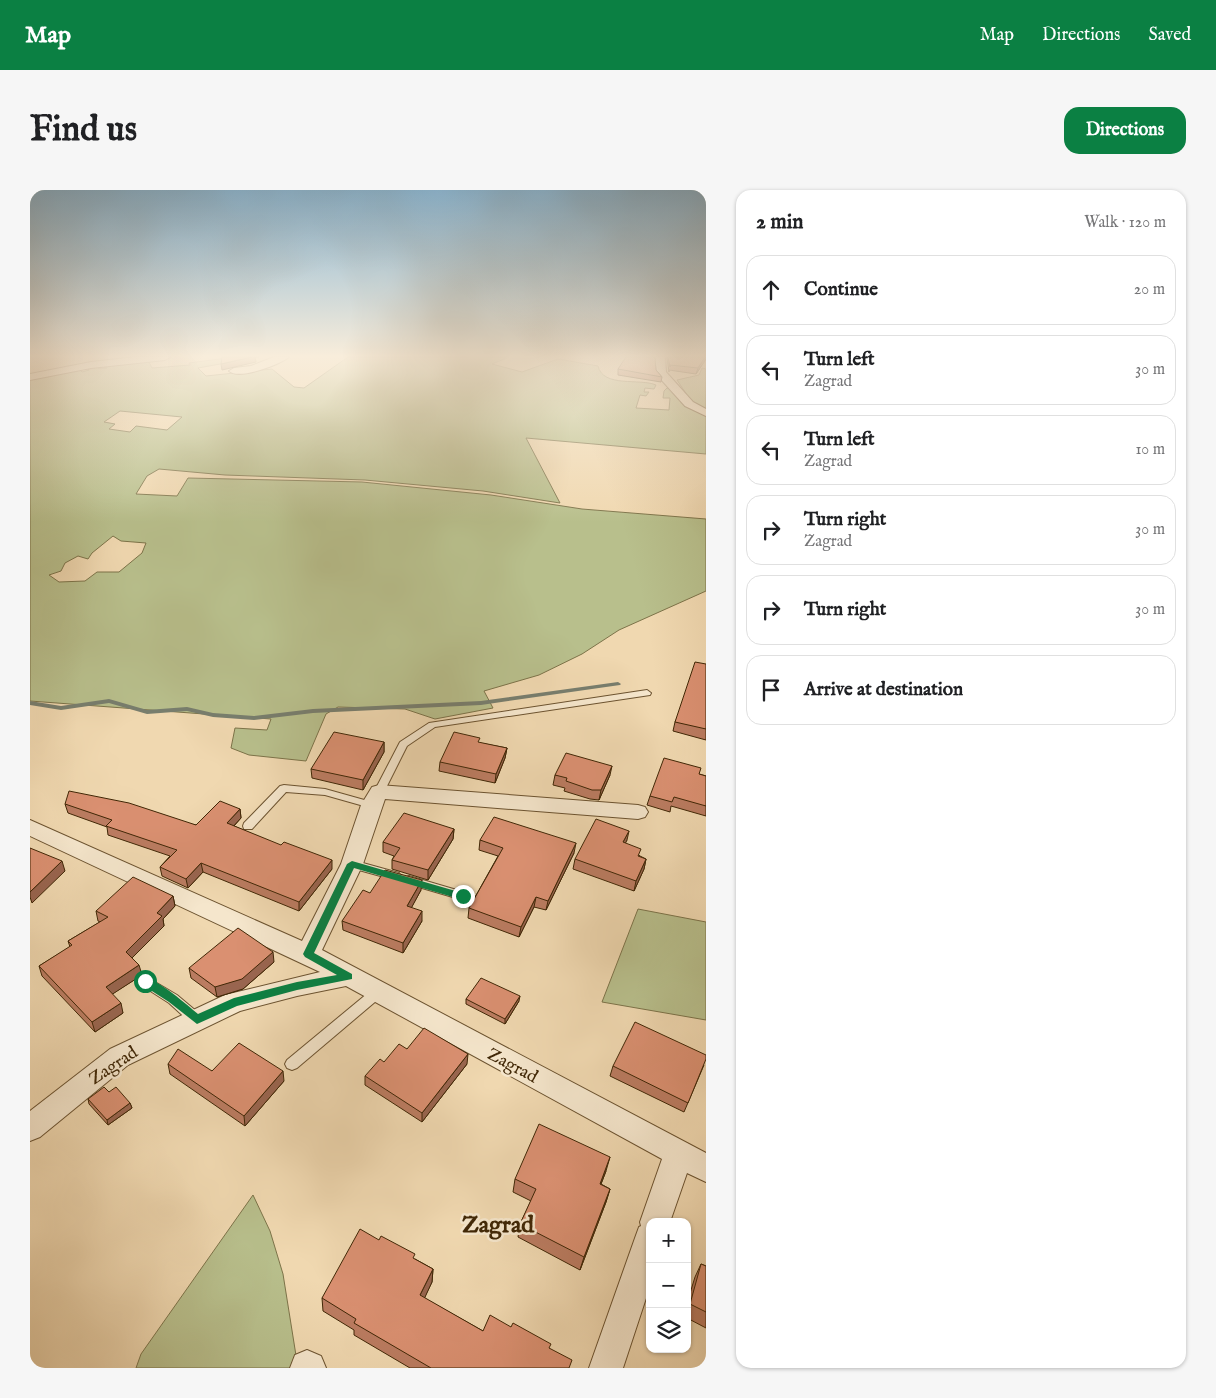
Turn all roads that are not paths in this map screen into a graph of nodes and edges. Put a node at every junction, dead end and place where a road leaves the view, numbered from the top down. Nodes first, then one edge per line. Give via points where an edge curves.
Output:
1 (647, 693) dead end
2 (375, 799) junction
3 (638, 812) dead end
4 (30, 826) edge
5 (248, 826) dead end
6 (352, 864) junction
7 (463, 896) dead end
8 (308, 954) junction
9 (349, 976) junction
10 (145, 981) dead end
11 (378, 992) junction
12 (197, 1020) junction
13 (292, 1064) dead end
14 (30, 1128) edge
15 (678, 1155) junction
16 (706, 1168) edge
17 (656, 1218) edge
18 (646, 1250) edge
19 (606, 1368) edge

1 - 2 lane via 432,726 403,744
2 - 3 street
2 - 5 lane via 284,788
2 - 6 street
4 - 8 street, Zagrad
6 - 7 lane
6 - 8 street
8 - 9 street, Zagrad
9 - 11 street, Zagrad
9 - 12 street, Zagrad via 234,1002
10 - 12 lane
11 - 13 lane
11 - 15 street, Zagrad
12 - 14 street, Zagrad via 119,1057
15 - 16 street, Zagrad
15 - 17 street
18 - 19 street

